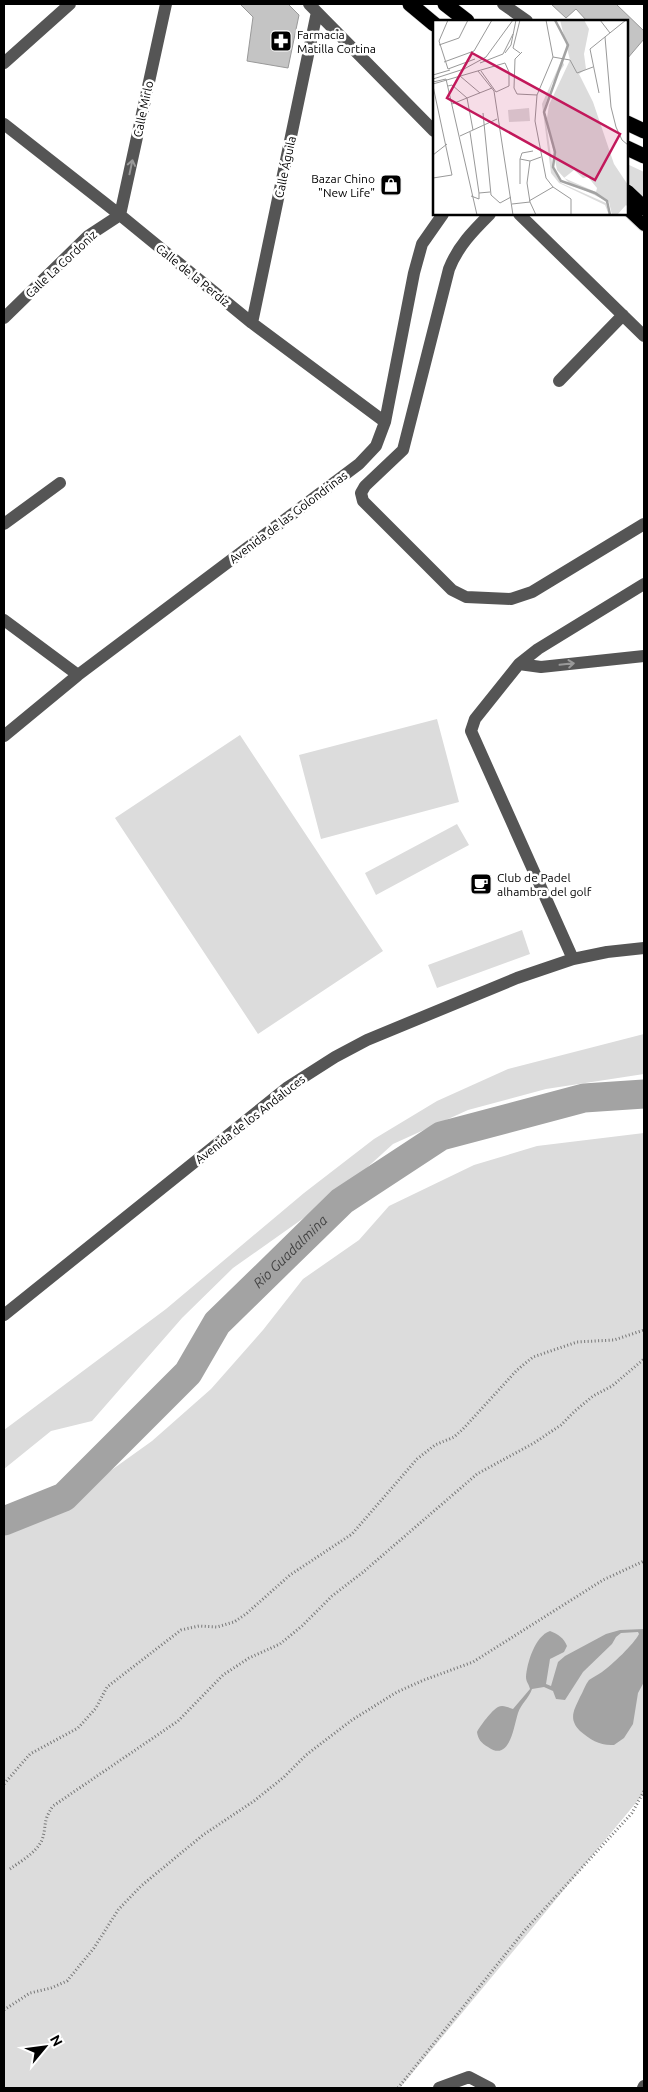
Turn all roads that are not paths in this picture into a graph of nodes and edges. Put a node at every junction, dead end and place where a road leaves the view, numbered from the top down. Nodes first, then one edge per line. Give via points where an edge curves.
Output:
1 (70, 4) edge
2 (166, 4) edge
3 (410, 4) edge
4 (503, 4) edge
5 (448, 5) edge
6 (313, 8) edge
7 (467, 20) edge
8 (526, 20) edge
9 (433, 23) edge
10 (4, 63) edge
11 (628, 123) edge
12 (4, 124) edge
13 (433, 130) edge
14 (644, 131) edge
15 (628, 148) edge
16 (644, 156) edge
17 (628, 193) edge
18 (644, 208) edge
19 (628, 210) edge
20 (120, 215) junction
21 (442, 215) edge
22 (489, 215) edge
23 (520, 215) edge
24 (644, 224) edge
25 (623, 316) junction
26 (4, 318) edge
27 (252, 323) junction
28 (644, 336) edge
29 (559, 381) dead end
30 (385, 422) junction
31 (60, 483) dead end
32 (4, 524) edge
33 (644, 524) edge
34 (644, 584) edge
35 (4, 620) edge
36 (644, 656) edge
37 (519, 664) junction
38 (78, 675) junction
39 (4, 736) edge
40 (644, 948) edge
41 (573, 960) junction
42 (4, 1315) edge
43 (439, 2088) edge
44 (490, 2088) edge

1 - 10 street
20 -> 2 street, Calle Mirlo
3 - 9 highway
4 - 8 street
5 - 7 highway
6 - 13 street
6 - 27 street, Calle Águila
11 - 14 highway
12 - 20 street, Calle de la Perdiz
15 - 16 highway
17 - 18 highway
19 - 24 main road
20 - 26 street, Calle La Cordoniz via 88,236
20 - 27 street, Calle de la Perdiz
21 - 30 street, Avenida de las Golondrinas via 422,244
22 - 33 street via 463,242 449,269 403,450 365,486 361,493 363,501 452,590 466,597 511,599 532,592
23 - 25 street
25 - 28 street
25 - 29 street
27 - 30 street, Calle de la Perdiz
30 - 38 street, Avenida de las Golondrinas via 376,446 359,464
31 - 32 street
34 - 37 street
35 - 38 street
37 -> 36 street via 541,667
37 - 41 street via 474,719 471,731
38 - 39 street, Avenida de las Golondrinas
40 - 41 street, Avenida de los Andaluces
41 - 42 street, Avenida de los Andaluces via 517,978 367,1040 335,1057 288,1087
43 - 44 street via 468,2077

